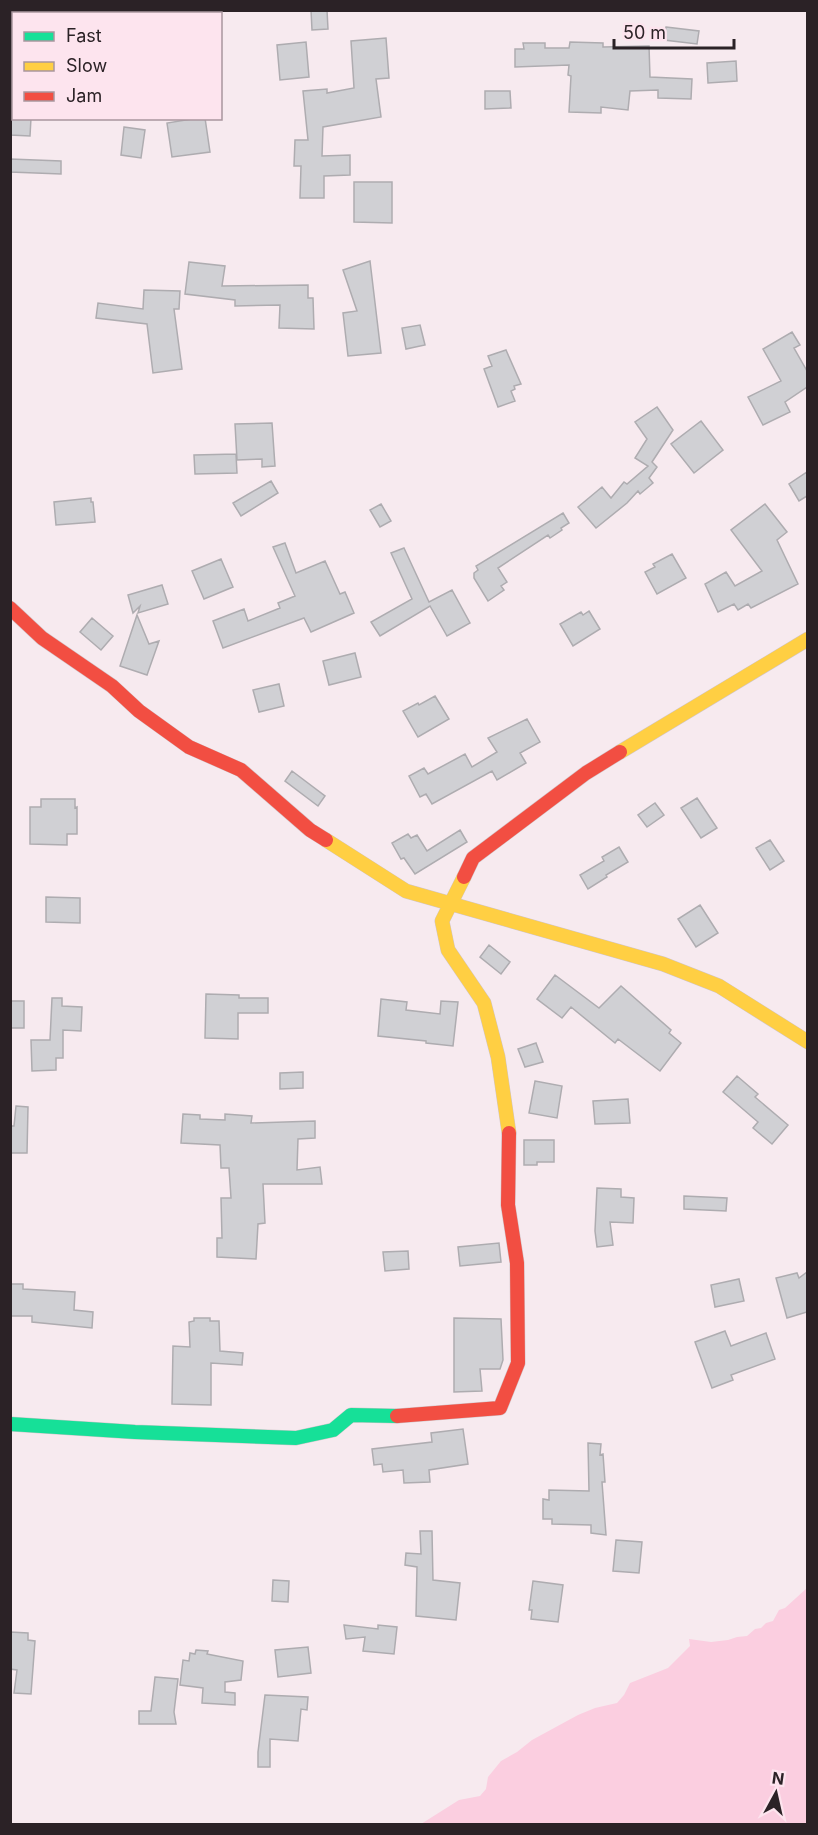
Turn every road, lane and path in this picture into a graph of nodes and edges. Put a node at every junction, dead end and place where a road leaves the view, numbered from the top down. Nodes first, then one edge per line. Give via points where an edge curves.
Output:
1 (10, 608) edge
2 (807, 639) edge
3 (450, 904) junction
4 (807, 1042) edge
5 (10, 1424) edge

1 - 3 street via 42,638 112,686 189,747 241,770 310,830 406,891
2 - 3 street via 586,773 473,858
3 - 4 street via 663,964 719,986
3 - 5 street via 442,921 448,950 484,1003 498,1057 509,1132 508,1204 517,1263 518,1363 500,1408 351,1415 333,1430 296,1438

